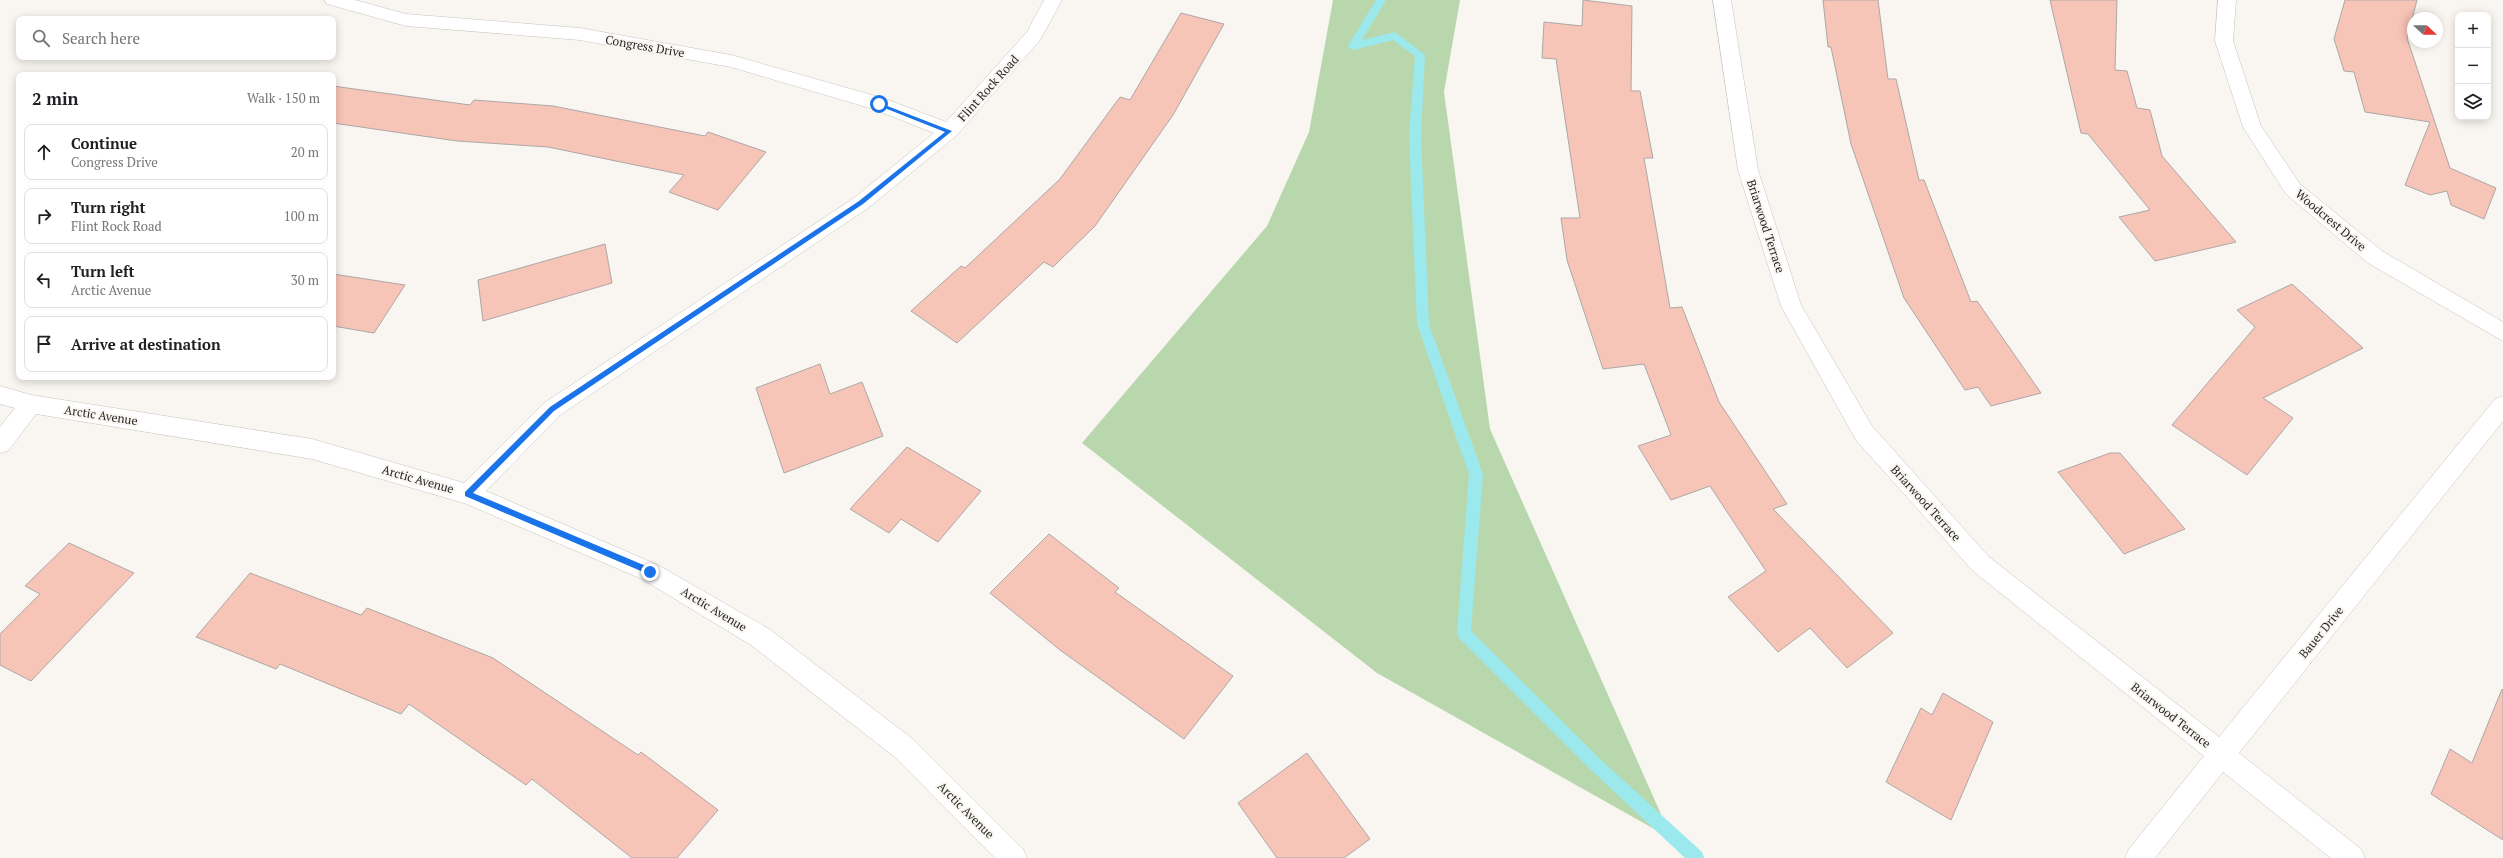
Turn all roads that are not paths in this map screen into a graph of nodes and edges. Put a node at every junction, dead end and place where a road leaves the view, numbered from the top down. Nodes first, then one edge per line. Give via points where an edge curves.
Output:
1 (1053, 0) edge
2 (1722, 0) edge
3 (2227, 0) edge
4 (345, 2) edge
5 (949, 131) junction
6 (2503, 332) edge
7 (0, 395) edge
8 (31, 404) junction
9 (2503, 405) edge
10 (0, 444) edge
11 (468, 494) junction
12 (2222, 755) junction
13 (1014, 858) edge
14 (2138, 858) edge
15 (2352, 858) edge

1 - 5 street, Flint Rock Road via 1034,36
2 - 12 street, Briarwood Terrace via 1748,170 1791,306 1864,433 1981,564
3 - 6 street, Woodcrest Drive via 2224,41 2252,127 2293,189 2375,257
4 - 5 street, Congress Drive via 406,20 580,34 731,61 879,104
5 - 11 street, Flint Rock Road via 861,203 552,409
7 - 8 street, Arctic Avenue
8 - 10 street
8 - 11 street, Arctic Avenue via 312,449
9 - 12 street, Bauer Drive
11 - 13 street, Arctic Avenue via 650,572 760,637 905,749
12 - 14 street, Bauer Drive
12 - 15 street, Briarwood Terrace

